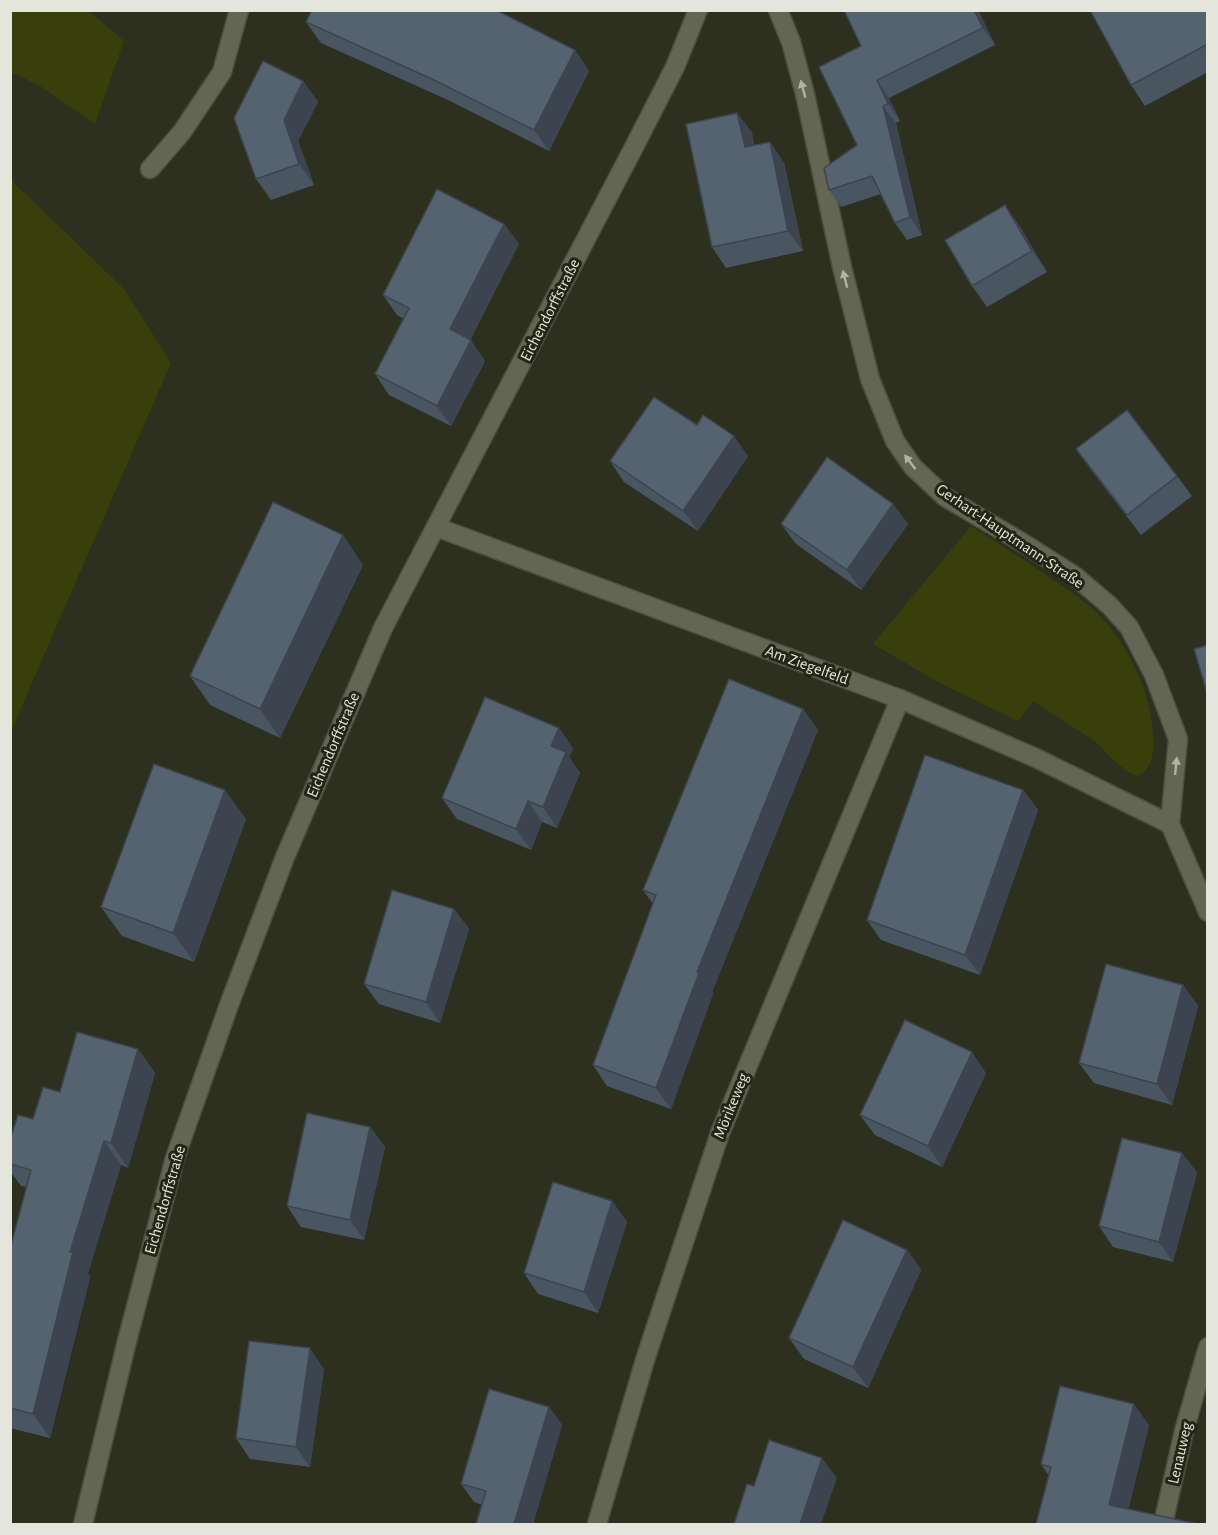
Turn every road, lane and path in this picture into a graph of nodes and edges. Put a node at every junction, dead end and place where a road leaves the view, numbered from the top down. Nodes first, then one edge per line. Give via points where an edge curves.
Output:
1 (239, 10) edge
2 (698, 10) edge
3 (778, 10) edge
4 (150, 169) dead end
5 (435, 526) junction
6 (900, 699) junction
7 (1170, 824) junction
8 (1208, 912) edge
9 (1208, 1347) edge
10 (82, 1524) edge
11 (597, 1524) edge
12 (1163, 1524) edge

1 - 4 street via 222,72 183,132
2 - 5 street, Eichendorffstraße via 675,67
7 -> 3 street, Gerhart-Hauptmann-Straße via 1178,739 1154,675 1129,627 1075,576 945,497 913,467 895,441 870,379 805,94
5 - 6 street, Am Ziegelfeld
5 - 10 street, Eichendorffstraße via 383,628 328,753 202,1081 175,1158
6 - 7 street, Am Ziegelfeld via 1036,758
6 - 11 street, Mörikeweg via 720,1133 645,1360
7 - 8 street, Gerhart-Hauptmann-Straße
9 - 12 street, Lenauweg

